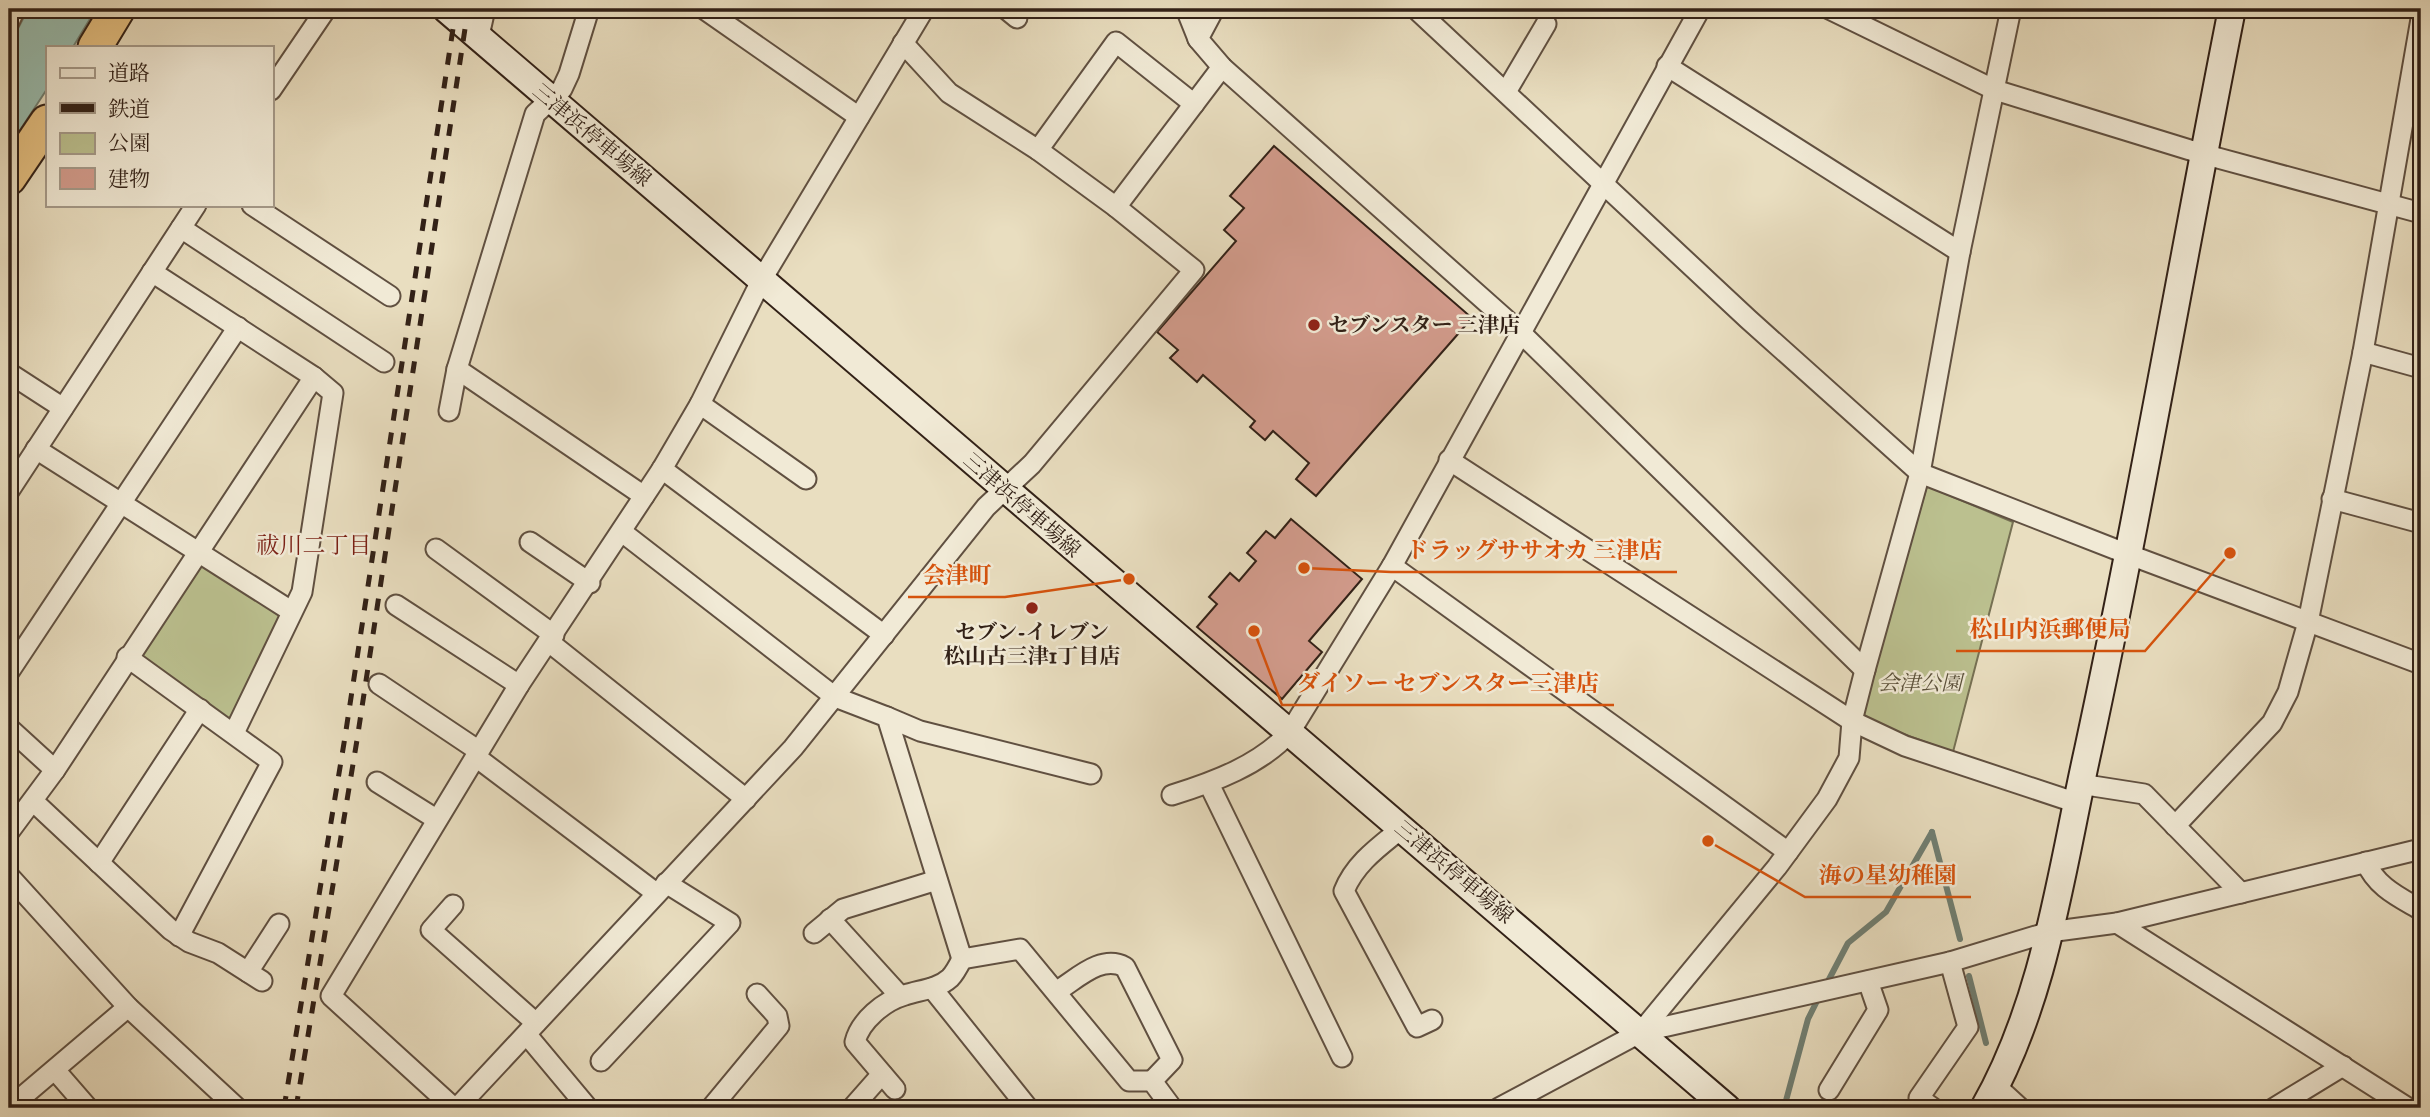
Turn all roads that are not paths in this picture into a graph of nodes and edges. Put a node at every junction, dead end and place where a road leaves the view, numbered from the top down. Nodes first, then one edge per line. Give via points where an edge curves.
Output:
1 (15, 9) edge
2 (118, 9) edge
3 (326, 9) edge
4 (446, 9) edge
5 (485, 9) edge
6 (589, 9) edge
7 (704, 9) edge
8 (924, 9) edge
9 (1186, 9) edge
10 (1214, 9) edge
11 (1416, 9) edge
12 (1700, 9) edge
13 (1829, 9) edge
14 (2011, 9) edge
15 (2232, 9) edge
16 (2421, 19) edge
17 (9, 22) edge
18 (1546, 24) dead end
19 (479, 36) junction
20 (1198, 38) junction
21 (903, 43) junction
22 (96, 46) edge
23 (1667, 66) junction
24 (1222, 67) junction
25 (273, 87) edge
26 (1995, 90) junction
27 (1506, 92) junction
28 (550, 100) junction
29 (1194, 104) junction
30 (859, 117) junction
31 (46, 123) edge
32 (1038, 150) junction
33 (2203, 154) junction
34 (9, 178) edge
35 (1606, 184) junction
36 (2389, 204) junction
37 (195, 206) edge
38 (254, 206) edge
39 (1116, 207) junction
40 (2421, 213) edge
41 (180, 228) junction
42 (1960, 252) junction
43 (152, 272) junction
44 (762, 279) junction
45 (390, 296) dead end
46 (238, 327) junction
47 (1520, 332) junction
48 (2363, 352) junction
49 (384, 362) dead end
50 (2421, 368) edge
51 (457, 369) junction
52 (9, 373) edge
53 (314, 377) junction
54 (700, 404) junction
55 (63, 408) junction
56 (449, 411) dead end
57 (36, 449) junction
58 (1449, 460) junction
59 (662, 469) junction
60 (1920, 472) junction
61 (806, 479) dead end
62 (9, 491) edge
63 (1005, 491) junction
64 (644, 496) junction
65 (2332, 499) junction
66 (121, 503) junction
67 (2421, 523) edge
68 (622, 532) junction
69 (530, 542) dead end
70 (436, 549) dead end
71 (197, 551) junction
72 (2130, 555) junction
73 (1392, 566) junction
74 (590, 583) junction
75 (396, 605) dead end
76 (291, 611) junction
77 (2308, 622) junction
78 (884, 635) junction
79 (552, 638) junction
80 (127, 657) junction
81 (2421, 664) edge
82 (1865, 670) junction
83 (9, 672) edge
84 (379, 684) dead end
85 (519, 685) junction
86 (835, 697) junction
87 (200, 709) junction
88 (887, 717) junction
89 (1852, 721) junction
90 (9, 728) edge
91 (1290, 732) junction
92 (234, 733) junction
93 (477, 754) junction
94 (55, 770) junction
95 (1091, 774) dead end
96 (377, 782) dead end
97 (1209, 784) junction
98 (2078, 794) junction
99 (1172, 795) dead end
100 (746, 799) junction
101 (33, 801) junction
102 (436, 819) junction
103 (2175, 826) junction
104 (1402, 828) junction
105 (9, 832) edge
106 (2421, 849) edge
107 (1787, 852) junction
108 (99, 863) junction
109 (2366, 863) junction
110 (9, 876) edge
111 (937, 880) junction
112 (661, 888) junction
113 (2241, 893) junction
114 (453, 905) dead end
115 (2421, 911) edge
116 (830, 919) junction
117 (2118, 923) junction
118 (279, 924) dead end
119 (2049, 932) junction
120 (814, 933) dead end
121 (179, 936) junction
122 (962, 959) junction
123 (1950, 962) junction
124 (1868, 981) junction
125 (932, 988) junction
126 (1056, 991) junction
127 (757, 994) dead end
128 (900, 996) junction
129 (128, 1007) junction
130 (1432, 1020) dead end
131 (531, 1029) junction
132 (1641, 1032) junction
133 (1342, 1057) dead end
134 (601, 1061) dead end
135 (2343, 1066) junction
136 (55, 1070) junction
137 (1152, 1082) junction
138 (1829, 1090) dead end
139 (1990, 1097) edge
140 (9, 1108) edge
141 (88, 1108) edge
142 (237, 1108) edge
143 (455, 1108) edge
144 (588, 1108) edge
145 (711, 1108) edge
146 (852, 1108) edge
147 (1028, 1108) edge
148 (1172, 1108) edge
149 (1499, 1108) edge
150 (1727, 1108) edge
151 (1933, 1108) edge
152 (2020, 1108) edge
153 (2274, 1108) edge
154 (2408, 1108) edge

1 - 17 street
2 - 22 highway
3 - 25 street
4 - 19 main road, 三津浜停車場線
5 - 19 street
6 - 28 street via 569,74
7 - 30 street
8 - 21 street
9 - 20 street
10 - 20 street
11 - 27 street
12 - 23 street
13 - 26 street
14 - 26 street
15 - 33 main road
16 - 36 street
18 - 27 street
19 - 28 main road, 三津浜停車場線
20 - 24 street
21 - 30 street
21 - 32 street via 949,93
23 - 35 street
23 - 42 street
24 - 29 street
24 - 47 street
26 - 33 street
26 - 42 street
27 - 35 street
28 - 44 main road, 三津浜停車場線
28 - 51 street via 535,114
29 - 32 street via 1116,42
29 - 39 street
30 - 44 street
31 - 34 highway
32 - 39 street
33 - 36 street
33 - 72 main road
35 - 47 street
35 - 60 street via 1748,319
36 - 40 street
36 - 48 street
37 - 41 street
38 - 45 street
39 - 63 street via 1194,270
41 - 43 street
41 - 49 street
42 - 60 street
43 - 46 street
43 - 55 street
44 - 54 street
44 - 63 main road, 三津浜停車場線
46 - 53 street
46 - 66 street
47 - 58 street
47 - 82 street
48 - 50 street
48 - 65 street
51 - 56 street
51 - 64 street
52 - 55 street
53 - 71 street
53 - 76 street via 333,393 302,592
54 - 59 street
54 - 61 street
55 - 57 street
57 - 62 street
57 - 66 street
58 - 73 street
58 - 89 street
59 - 64 street
59 - 78 street
60 - 72 street
60 - 82 street
63 - 78 street via 986,507
63 - 91 main road, 三津浜停車場線
64 - 68 street
65 - 67 street
65 - 77 street
66 - 71 street
66 - 83 street
68 - 74 street
68 - 86 street
69 - 74 street
70 - 79 street
71 - 76 street
71 - 80 street
72 - 77 street
72 - 98 main road
73 - 91 street
73 - 107 street
74 - 79 street
75 - 85 street
76 - 92 street
77 - 81 street
77 - 103 street via 2282,708
78 - 86 street
79 - 85 street
79 - 100 street
80 - 87 street
80 - 94 street
82 - 89 street
84 - 93 street
85 - 93 street
86 - 88 street
86 - 100 street
87 - 92 street
87 - 108 street
88 - 95 street via 919,731
88 - 111 street
89 - 98 street via 1905,746
89 - 107 street via 1849,758 1827,799
90 - 94 street
91 - 97 street via 1276,748
91 - 104 main road, 三津浜停車場線
92 - 121 street via 272,762
93 - 102 street
93 - 112 street
94 - 101 street
96 - 102 street
97 - 99 street
97 - 133 street
98 - 103 street via 2144,793
98 - 119 main road
100 - 112 street
101 - 105 street
101 - 108 street
102 - 143 street via 331,996
103 - 113 street
104 - 130 street via 1366,857 1344,891 1417,1027
104 - 132 main road, 三津浜停車場線
106 - 109 street
107 - 132 street
108 - 121 street
109 - 113 street
109 - 115 street via 2379,884
110 - 129 street
111 - 116 street via 842,909
111 - 122 street
112 - 131 street
112 - 134 street via 730,923
113 - 117 street
114 - 131 street via 430,930
116 - 120 street
116 - 128 street
117 - 119 street
117 - 135 street
118 - 121 street via 255,976
119 - 123 street
119 - 139 main road via 2029,1006
122 - 125 street via 951,977
122 - 126 street via 1020,949
123 - 124 street
123 - 151 street via 1968,1027 1919,1098
124 - 132 street
124 - 138 street via 1878,1010
125 - 128 street
125 - 147 street
126 - 137 street via 1129,1081
126 - 137 street via 1101,964 1111,961 1125,967 1172,1060
127 - 145 street via 777,1016 779,1026
128 - 146 street via 867,1018 858,1030 855,1042 888,1082
129 - 136 street
129 - 142 street
131 - 143 street
131 - 144 street
132 - 149 street
132 - 150 main road, 三津浜停車場線
135 - 153 street
135 - 154 street
136 - 140 street
136 - 141 street
137 - 148 street
139 - 152 street

